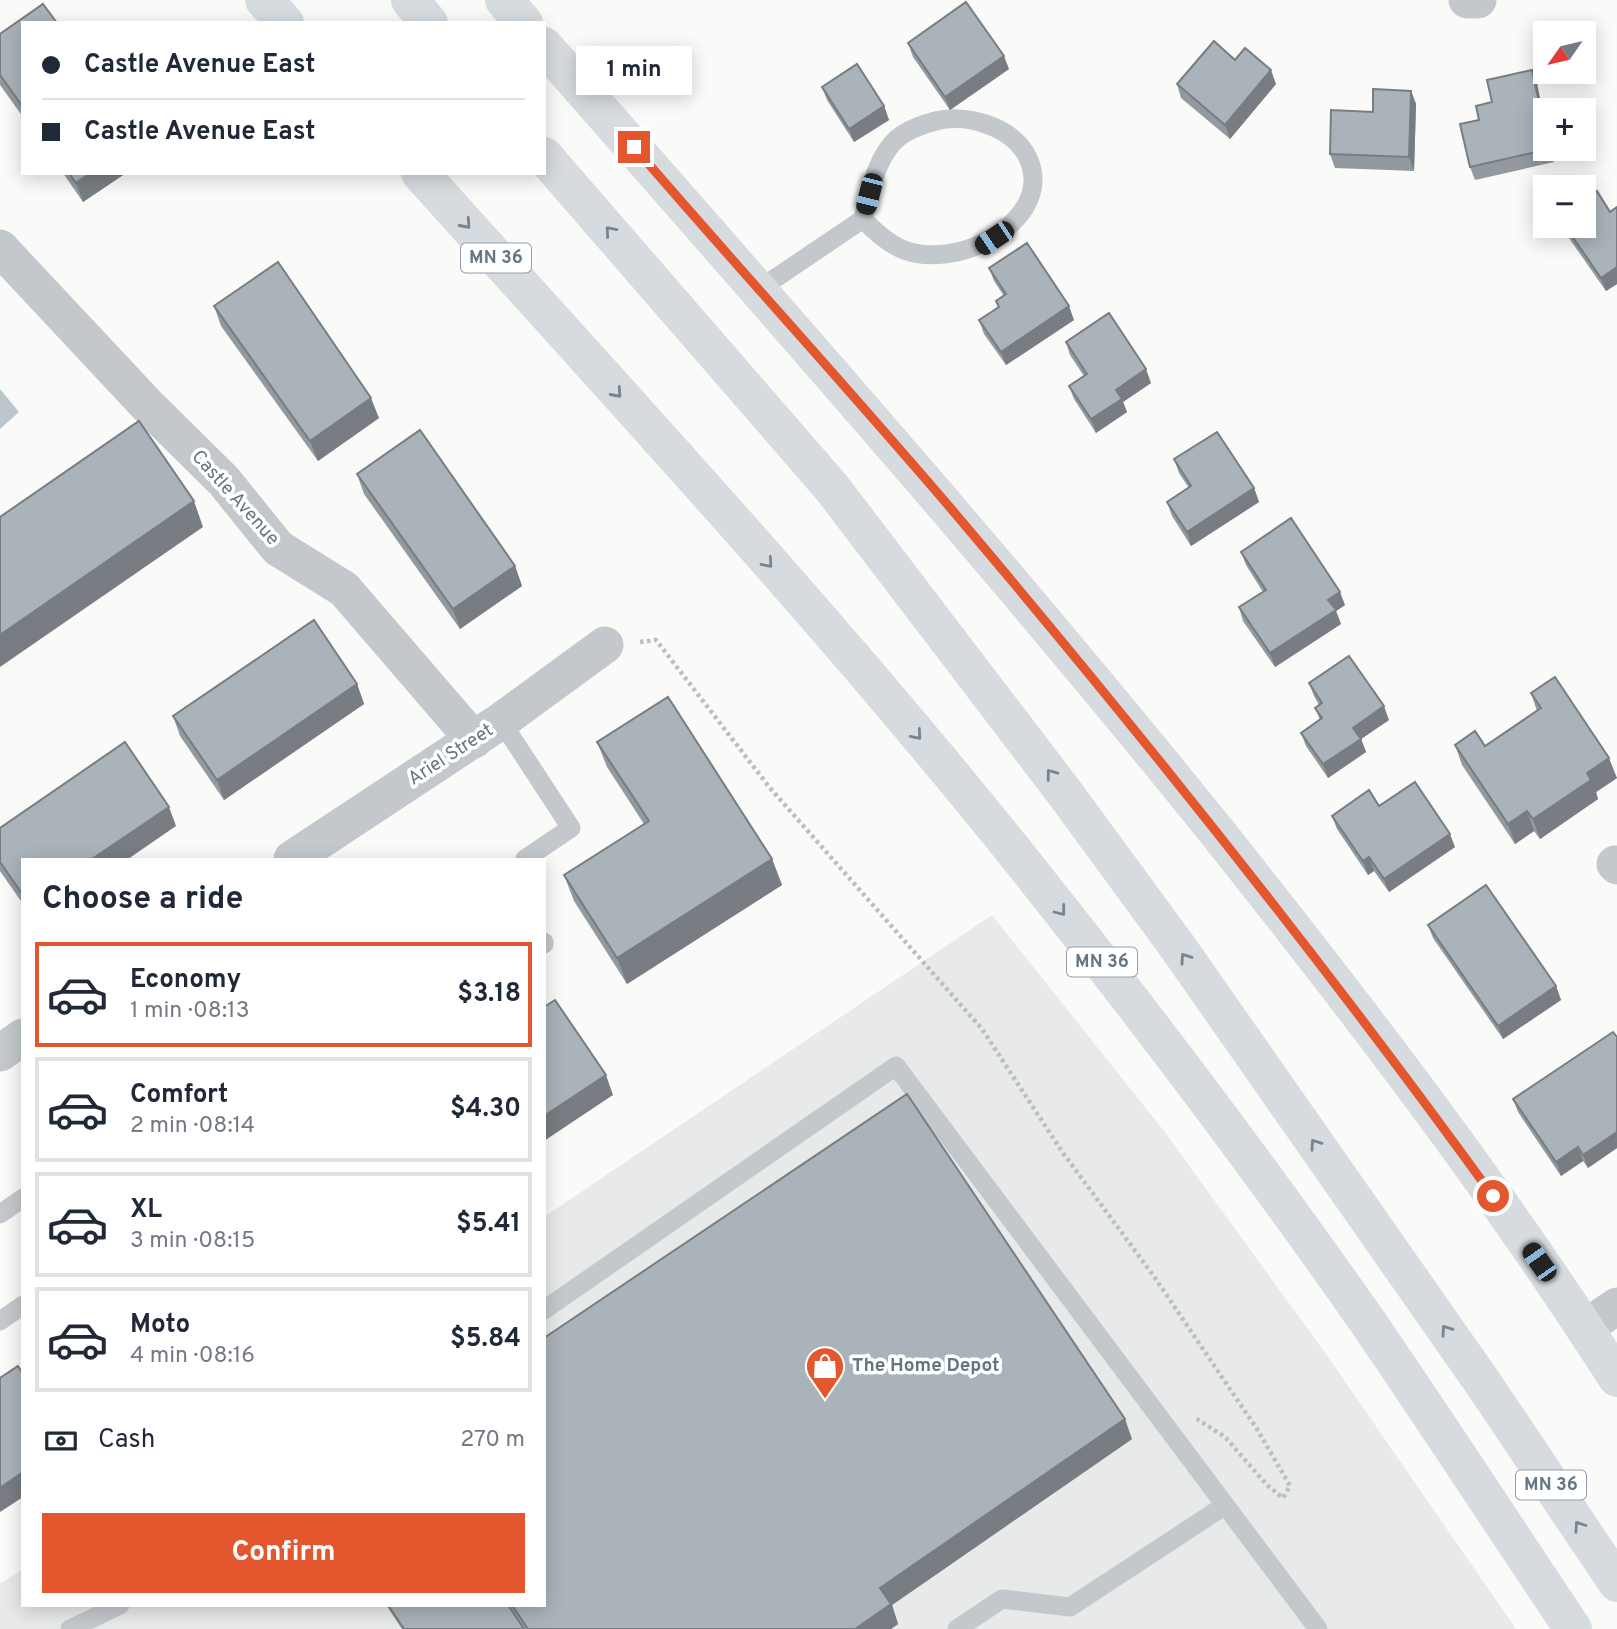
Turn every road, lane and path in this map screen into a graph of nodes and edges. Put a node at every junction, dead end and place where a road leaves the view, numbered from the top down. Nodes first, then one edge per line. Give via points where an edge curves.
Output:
1 (264, 0) edge
2 (410, 0) edge
3 (504, 0) edge
4 (1467, 0) edge
5 (1478, 0) edge
6 (283, 21) edge
7 (427, 21) edge
8 (522, 21) edge
9 (546, 48) edge
10 (546, 158) edge
11 (422, 175) edge
12 (863, 219) junction
13 (0, 248) edge
14 (758, 290) junction
15 (606, 645) joint
16 (487, 731) junction
17 (294, 858) edge
18 (526, 858) edge
19 (21, 1038) edge
20 (0, 1052) edge
21 (21, 1199) edge
22 (0, 1213) edge
23 (21, 1306) edge
24 (1617, 1306) edge
25 (546, 1309) edge
26 (0, 1321) edge
27 (1585, 1328) junction
28 (1617, 1378) edge
29 (1152, 1411) junction
30 (1224, 1506) junction
31 (1617, 1583) edge
32 (116, 1607) edge
33 (71, 1629) edge
34 (957, 1629) edge
35 (1318, 1629) edge
36 (1573, 1629) edge

1 - 6 main road
2 - 7 main road
3 - 8 main road
4 - 5 street
9 - 14 main road
31 -> 10 main road, MN 36 via 1177,946 1056,781 832,488
11 -> 36 main road, MN 36 via 751,543 1025,865 1113,976 1366,1320
12 - 12 lane via 876,170 892,143 914,128 948,117 986,124 1009,136 1028,160 1032,181 1026,207 1007,229 980,247 952,253 907,253 884,241
12 - 14 lane
13 - 16 street, Castle Avenue via 223,481 278,548 344,589
14 - 27 main road via 1043,618 1307,945
15 - 16 street, Ariel Street
15 - 29 path via 656,640 770,788 982,1029 1063,1153 1257,1429 1290,1486 1283,1498 1225,1437 1176,1405
16 - 17 street, Ariel Street
16 - 18 lane via 571,828
19 - 20 street
21 - 22 lane
23 - 26 lane
24 - 27 street
25 - 29 lane via 896,1066
27 - 28 main road
29 - 30 lane
30 - 34 lane via 1070,1607 1002,1599
30 - 35 lane
32 - 33 lane

